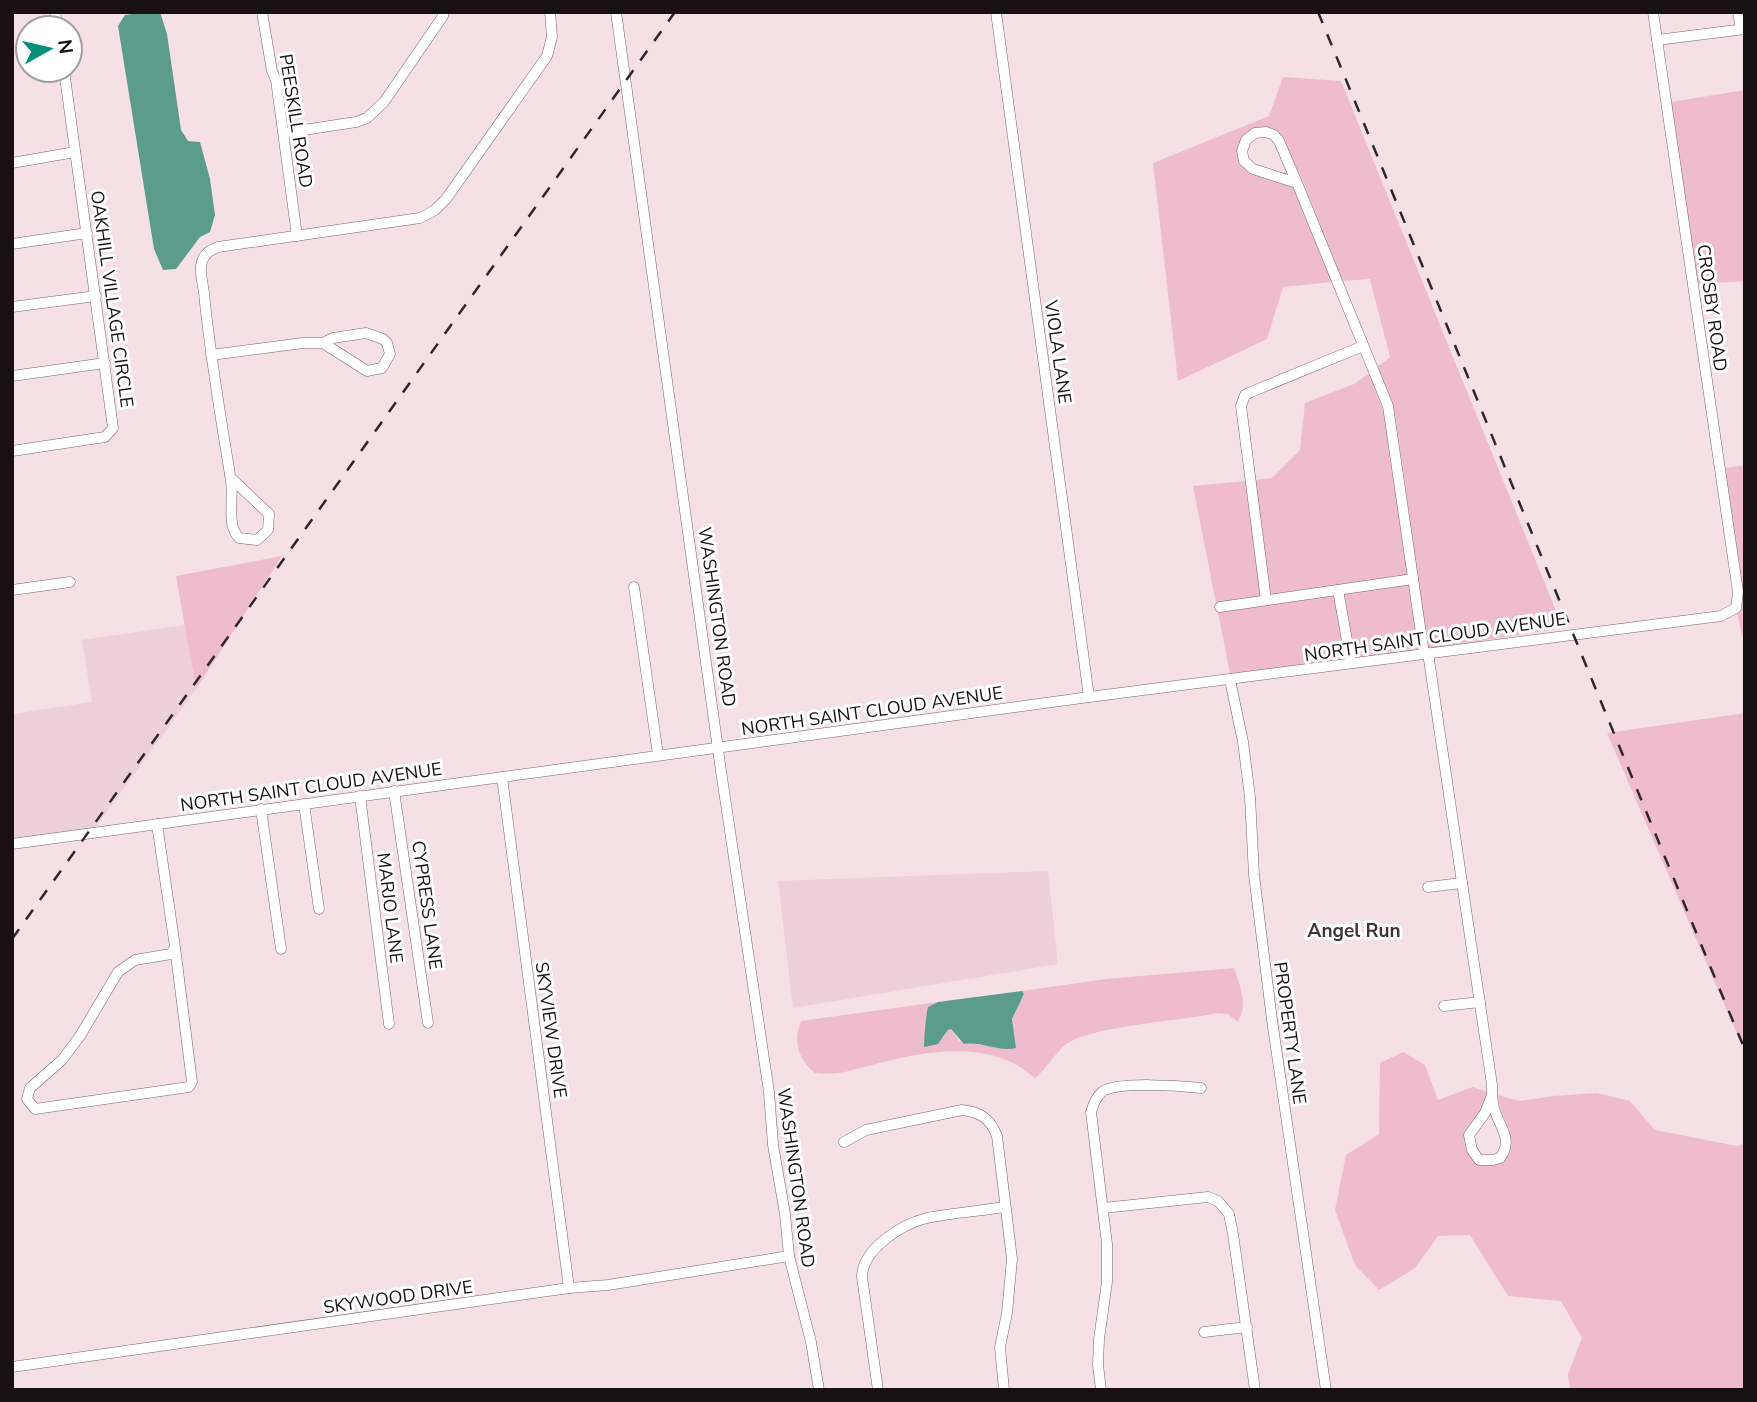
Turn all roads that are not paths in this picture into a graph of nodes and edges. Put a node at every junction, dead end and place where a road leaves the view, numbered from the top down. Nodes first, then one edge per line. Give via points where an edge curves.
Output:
1 (262, 12) edge
2 (443, 12) edge
3 (550, 12) edge
4 (616, 12) edge
5 (996, 12) edge
6 (1653, 12) edge
7 (1738, 12) edge
8 (1743, 29) edge
9 (1657, 40) junction
10 (66, 84) edge
11 (284, 133) junction
12 (75, 152) junction
13 (12, 163) edge
14 (1297, 183) junction
15 (87, 233) junction
16 (297, 236) junction
17 (12, 244) edge
18 (96, 296) junction
19 (12, 307) edge
20 (323, 343) junction
21 (1363, 346) junction
22 (211, 355) junction
23 (105, 363) junction
24 (12, 376) edge
25 (12, 451) edge
26 (231, 478) junction
27 (1413, 579) junction
28 (70, 582) dead end
29 (634, 586) dead end
30 (12, 590) edge
31 (1339, 590) junction
32 (1266, 600) junction
33 (1220, 607) dead end
34 (1735, 608) joint
35 (1426, 653) junction
36 (1351, 663) junction
37 (1230, 680) junction
38 (1088, 697) junction
39 (719, 748) junction
40 (658, 755) junction
41 (502, 777) junction
42 (394, 792) junction
43 (360, 796) junction
44 (304, 804) junction
45 (261, 809) junction
46 (157, 824) junction
47 (12, 844) edge
48 (1462, 883) junction
49 (1427, 887) dead end
50 (319, 908) dead end
51 (175, 947) junction
52 (281, 949) dead end
53 (1480, 1002) junction
54 (1444, 1006) dead end
55 (428, 1023) dead end
56 (389, 1024) dead end
57 (1201, 1088) dead end
58 (1492, 1096) junction
59 (844, 1142) dead end
60 (1005, 1207) junction
61 (1103, 1208) junction
62 (789, 1256) junction
63 (569, 1288) junction
64 (1247, 1327) junction
65 (1204, 1332) dead end
66 (12, 1367) edge
67 (819, 1390) edge
68 (878, 1390) edge
69 (1004, 1390) edge
70 (1101, 1390) edge
71 (1255, 1390) edge
72 (1325, 1390) edge

1 - 11 street, PEESKILL ROAD
2 - 11 street via 375,112 356,122
3 - 16 street via 552,37 547,56 441,205 421,218
4 - 39 street, WASHINGTON ROAD
5 - 38 street, VIOLA LANE
6 - 9 street, CROSBY ROAD
7 - 8 street
8 - 9 street
9 - 34 street, CROSBY ROAD via 1738,592
10 - 12 street, OAKHILL VILLAGE CIRCLE
11 - 16 street, PEESKILL ROAD
12 - 13 street
12 - 15 street, OAKHILL VILLAGE CIRCLE
14 - 14 street via 1273,135 1255,133 1246,141 1244,161 1253,169
14 - 21 street
15 - 17 street
15 - 18 street, OAKHILL VILLAGE CIRCLE
16 - 22 street via 218,247 206,253 201,267
18 - 19 street
18 - 23 street, OAKHILL VILLAGE CIRCLE
20 - 20 street via 363,370 377,370 389,358 387,343 372,333
20 - 22 street
21 - 27 street via 1390,414
21 - 32 street via 1251,392 1242,400
22 - 26 street
23 - 24 street
23 - 25 street, OAKHILL VILLAGE CIRCLE via 113,423 108,435
26 - 26 street via 232,528 239,538 257,540 268,530 269,514
27 - 31 street
27 - 35 street
28 - 30 street
29 - 40 street
31 - 32 street
31 - 36 street
32 - 33 street
34 - 35 street, NORTH SAINT CLOUD AVENUE via 1721,616
35 - 36 street, NORTH SAINT CLOUD AVENUE
35 - 48 street
36 - 37 street, NORTH SAINT CLOUD AVENUE
37 - 38 street, NORTH SAINT CLOUD AVENUE
37 - 72 street, PROPERTY LANE via 1243,742 1272,1020
38 - 39 street, NORTH SAINT CLOUD AVENUE
39 - 40 street, NORTH SAINT CLOUD AVENUE
39 - 62 street, WASHINGTON ROAD
40 - 41 street, NORTH SAINT CLOUD AVENUE
41 - 42 street, NORTH SAINT CLOUD AVENUE
41 - 63 street, SKYVIEW DRIVE
42 - 43 street, NORTH SAINT CLOUD AVENUE
42 - 55 street, CYPRESS LANE
43 - 44 street, NORTH SAINT CLOUD AVENUE
43 - 56 street, MARJO LANE
44 - 45 street, NORTH SAINT CLOUD AVENUE
44 - 50 street
45 - 46 street, NORTH SAINT CLOUD AVENUE
45 - 52 street
46 - 47 street, NORTH SAINT CLOUD AVENUE
46 - 51 street
48 - 49 street
48 - 53 street
51 - 51 street via 171,954 135,960 118,972 62,1060 30,1088 27,1099 35,1109 189,1087
53 - 54 street
53 - 58 street
57 - 61 street via 1115,1088 1099,1096 1091,1112
58 - 58 street via 1507,1143 1500,1158 1479,1160 1469,1135
59 - 60 street via 866,1129 974,1111 990,1121 997,1136
60 - 68 street via 925,1219 878,1244 865,1260 862,1278
60 - 69 street via 1013,1259 1000,1347
61 - 64 street via 1208,1197 1218,1201 1229,1214
61 - 70 street via 1108,1260 1099,1339
62 - 63 street, SKYWOOD DRIVE via 608,1286
62 - 67 street, WASHINGTON ROAD
63 - 66 street, SKYWOOD DRIVE
64 - 65 street
64 - 71 street

